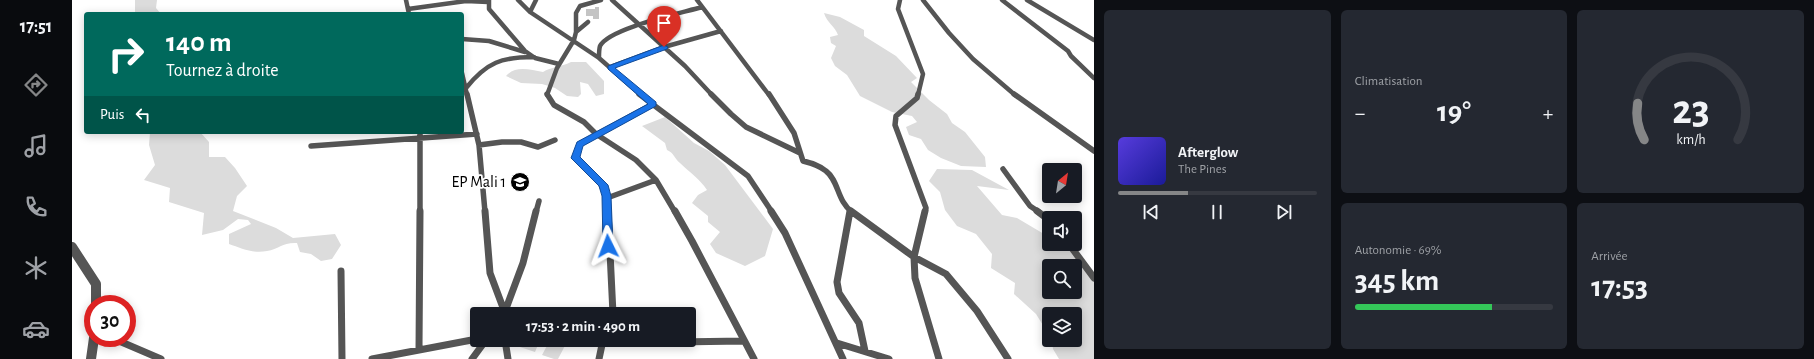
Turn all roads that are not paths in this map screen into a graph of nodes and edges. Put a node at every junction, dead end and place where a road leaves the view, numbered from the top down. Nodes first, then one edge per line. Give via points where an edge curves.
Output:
1 (406, 0) edge
2 (518, 0) edge
3 (536, 0) edge
4 (601, 0) edge
5 (612, 0) edge
6 (698, 0) edge
7 (900, 0) edge
8 (923, 0) edge
9 (1002, 0) edge
10 (1027, 0) edge
11 (488, 1) edge
12 (702, 7) junction
13 (408, 12) edge
14 (530, 12) junction
15 (588, 22) dead end
16 (638, 26) junction
17 (721, 31) junction
18 (576, 32) junction
19 (464, 39) edge
20 (574, 40) junction
21 (1094, 40) edge
22 (664, 47) junction
23 (528, 53) junction
24 (534, 57) junction
25 (599, 58) junction
26 (559, 64) junction
27 (610, 68) junction
28 (1094, 78) edge
29 (464, 87) edge
30 (653, 104) junction
31 (477, 134) junction
32 (596, 134) junction
33 (420, 135) edge
34 (555, 140) dead end
35 (479, 145) junction
36 (311, 146) dead end
37 (1094, 151) edge
38 (800, 153) junction
39 (1003, 169) dead end
40 (656, 180) junction
41 (607, 198) junction
42 (540, 201) dead end
43 (850, 211) junction
44 (1042, 215) edge
45 (72, 248) edge
46 (1074, 251) edge
47 (914, 257) junction
48 (341, 271) dead end
49 (1094, 278) edge
50 (96, 295) edge
51 (503, 307) edge
52 (508, 307) edge
53 (613, 307) edge
54 (470, 340) edge
55 (744, 341) junction
56 (696, 342) edge
57 (837, 343) junction
58 (93, 347) edge
59 (133, 347) edge
60 (481, 347) edge
61 (506, 347) edge
62 (602, 347) edge
63 (419, 350) junction
64 (865, 351) junction
65 (91, 359) edge
66 (161, 359) edge
67 (342, 359) edge
68 (372, 359) edge
69 (472, 359) edge
70 (508, 359) edge
71 (599, 359) edge
72 (754, 359) edge
73 (843, 359) edge
74 (889, 359) edge
75 (939, 359) edge
76 (1008, 359) edge

1 - 13 street
2 - 14 street
3 - 14 street
4 - 18 street via 580,6 576,13
5 - 16 street
6 - 12 street
7 - 47 street via 898,9 923,74 917,98 896,116 895,125 926,208
8 - 37 street via 957,43 992,77 1031,108
9 - 28 street via 1068,51
10 - 21 street
11 - 13 street via 460,2
11 - 23 street via 489,9
12 - 16 street
12 - 17 street
14 - 20 street
15 - 18 street
16 - 22 street
16 - 25 street via 607,38 600,46
17 - 22 street
17 - 38 street via 765,88 794,132
18 - 20 street
19 - 23 street via 489,41
20 - 25 street
20 - 26 street
22 - 27 street
22 - 38 street via 698,78 732,115 760,135
23 - 24 street
24 - 26 street
24 - 29 street via 503,59
25 - 27 street
26 - 32 street via 547,95 554,105 584,122
27 - 30 street
29 - 31 street
30 - 32 street
30 - 57 street via 748,176 785,232
31 - 33 street
31 - 35 street
32 - 40 street via 636,160
32 - 41 street via 580,144 575,158 603,185
33 - 36 street
33 - 63 street
34 - 35 street via 538,147 521,142
35 - 51 street via 490,273
38 - 43 street via 803,161 819,165 829,173
39 - 44 street via 1030,206
40 - 41 street
40 - 55 street via 692,241
41 - 53 street
42 - 52 street
43 - 47 street
43 - 64 street via 837,282 839,293 859,323
45 - 50 street via 96,284
46 - 49 street
47 - 75 street via 916,278
47 - 76 street via 946,274 977,311
48 - 67 street
54 - 63 street
55 - 56 street
55 - 72 street
57 - 64 street
57 - 73 street
58 - 65 street
59 - 66 street
60 - 69 street
61 - 70 street
62 - 71 street
63 - 68 street
64 - 74 street

